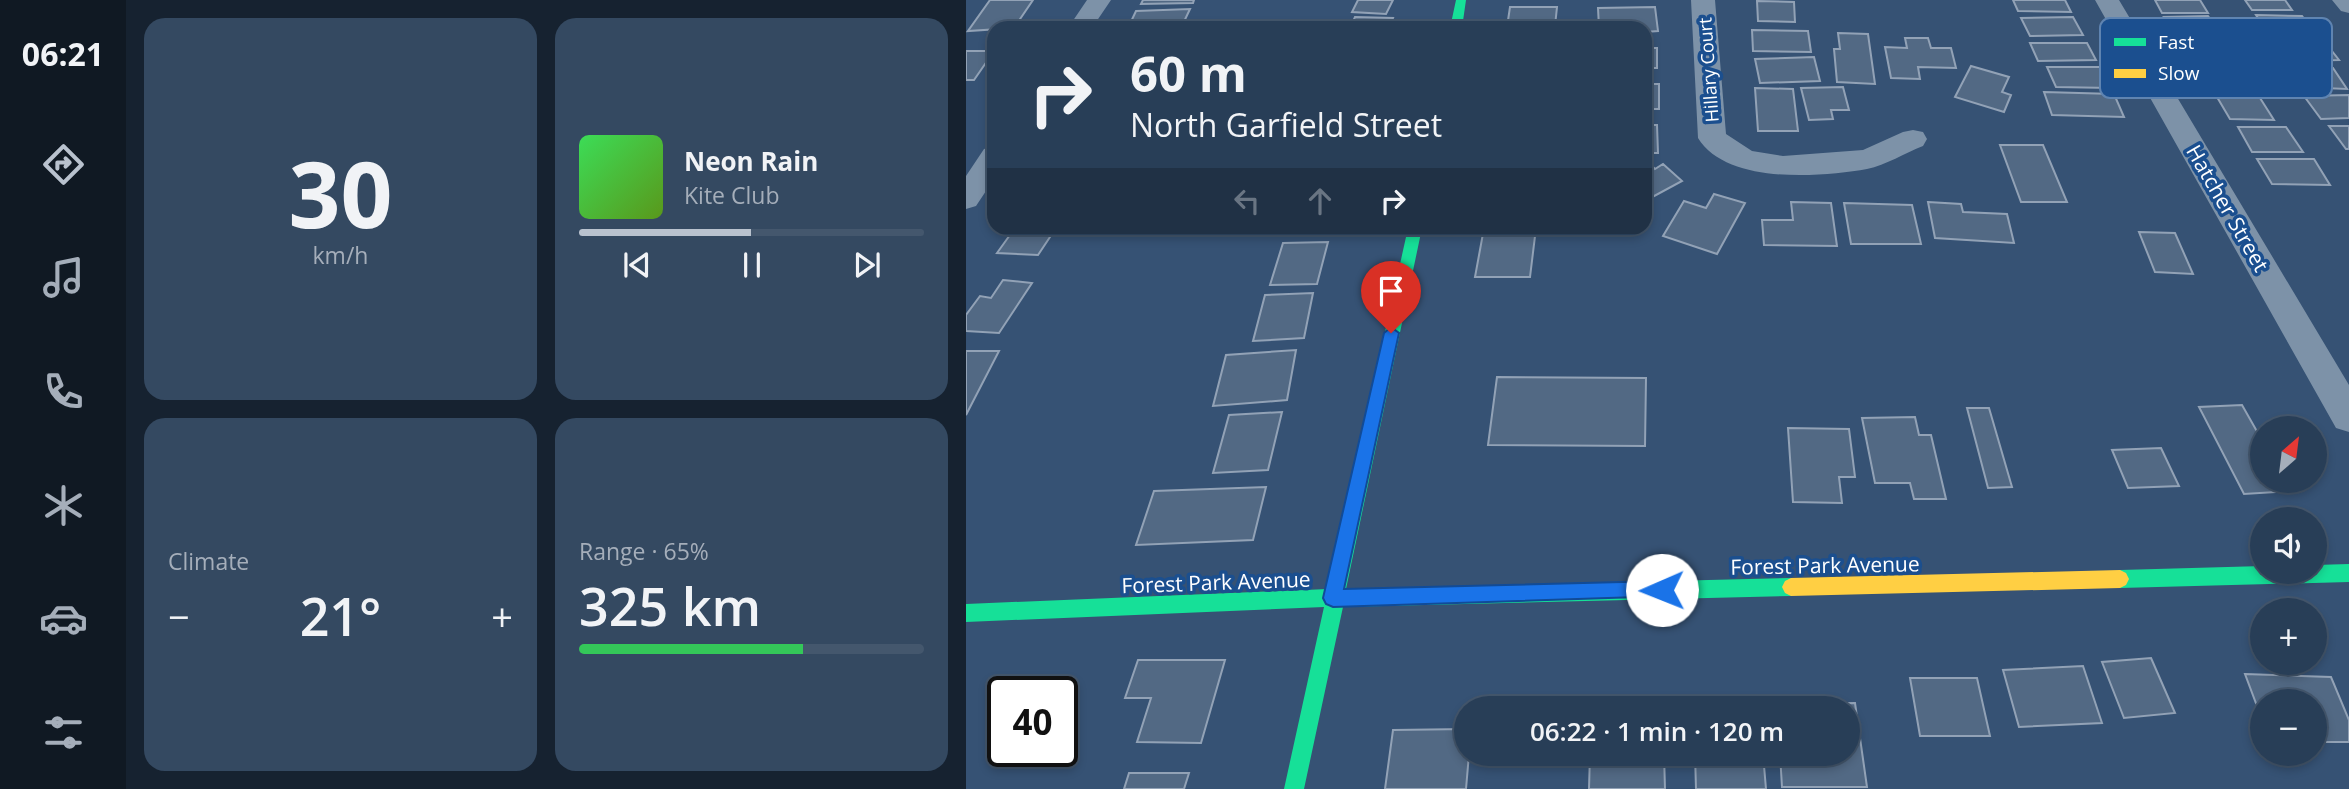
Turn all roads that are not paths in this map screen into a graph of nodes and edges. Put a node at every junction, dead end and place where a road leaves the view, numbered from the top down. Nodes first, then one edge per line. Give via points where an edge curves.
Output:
1 (1099, 0) edge
2 (1461, 0) edge
3 (1703, 0) edge
4 (2107, 0) edge
5 (2344, 0) edge
6 (2349, 6) edge
7 (2117, 18) edge
8 (1085, 21) edge
9 (1456, 21) edge
10 (2164, 98) edge
11 (1913, 139) dead end
12 (985, 165) edge
13 (966, 199) edge
14 (1413, 235) edge
15 (2349, 416) edge
16 (2349, 573) edge
17 (1333, 598) junction
18 (966, 613) edge
19 (1294, 789) edge

1 - 8 street
2 - 9 street
3 - 11 street, Hillary Court via 1712,138 1744,159 1783,166 1867,159
4 - 7 street, Hatcher Street
5 - 6 street
10 - 15 street, Hatcher Street
12 - 13 street
14 - 17 street
16 - 17 street, Forest Park Avenue
17 - 18 street, Forest Park Avenue
17 - 19 street

